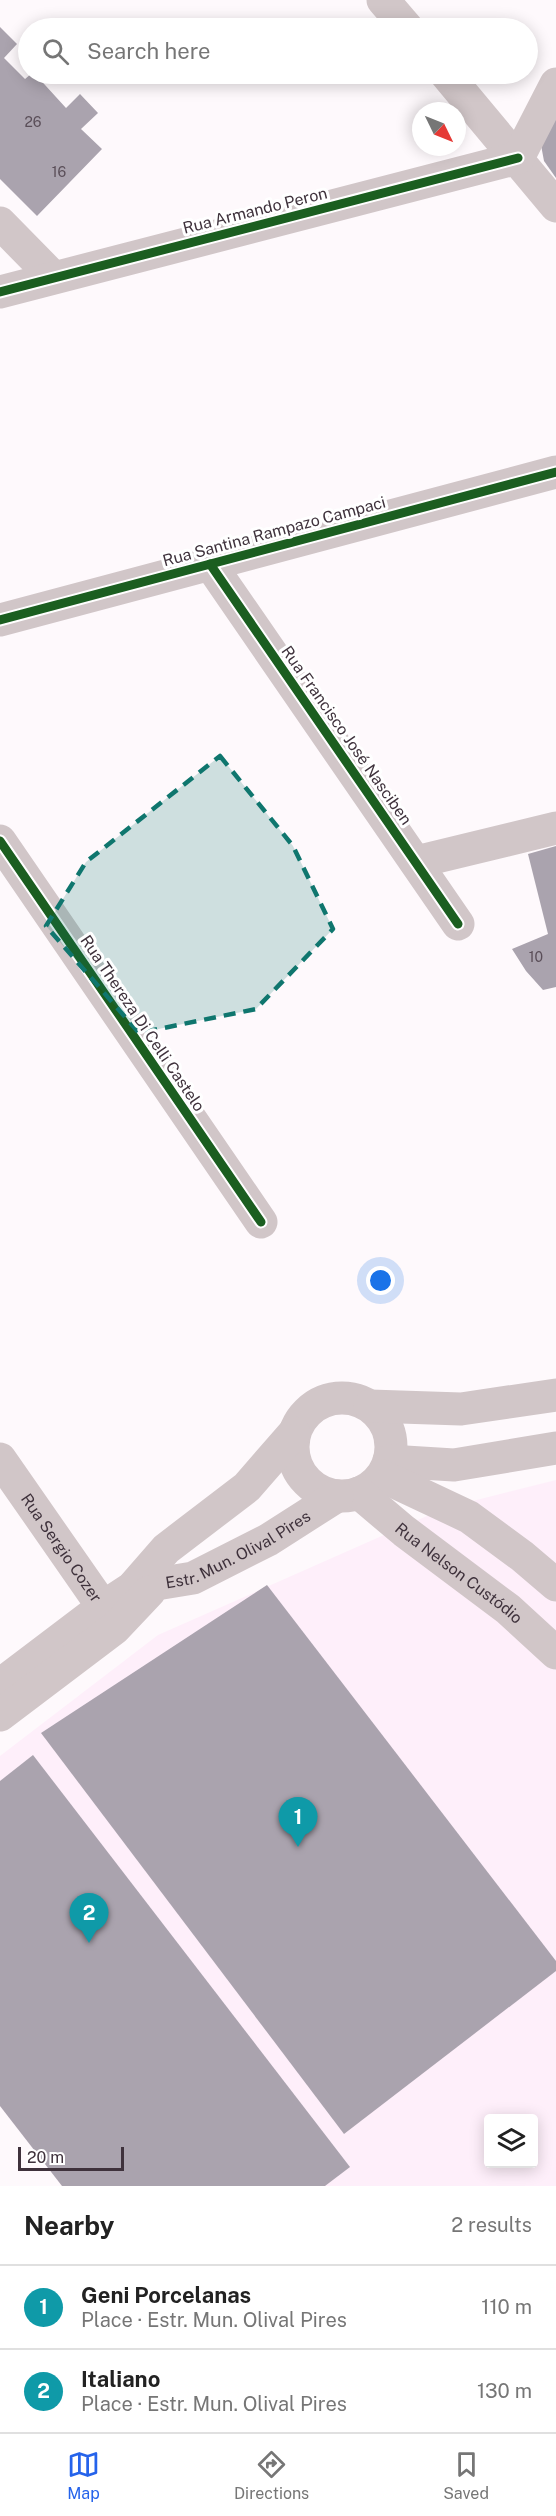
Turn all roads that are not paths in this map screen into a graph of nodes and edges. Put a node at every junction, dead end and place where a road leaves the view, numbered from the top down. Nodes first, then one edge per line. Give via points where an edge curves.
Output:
1 (383, 0) edge
2 (398, 18) edge
3 (455, 84) edge
4 (556, 84) edge
5 (518, 158) junction
6 (556, 206) edge
7 (0, 223) edge
8 (53, 277) junction
9 (0, 292) edge
10 (556, 472) edge
11 (210, 564) junction
12 (0, 620) edge
13 (556, 828) edge
14 (0, 842) edge
15 (416, 862) junction
16 (458, 924) dead end
17 (261, 1222) dead end
18 (556, 1395) edge
19 (370, 1406) junction
20 (294, 1433) junction
21 (556, 1448) edge
22 (0, 1459) edge
23 (367, 1482) junction
24 (556, 1585) edge
25 (145, 1586) junction
26 (104, 1607) junction
27 (556, 1653) edge
28 (0, 1685) edge
29 (0, 1714) edge

1 - 2 street
3 - 5 street
4 - 5 street
5 - 6 street
5 - 8 street, Rua Armando Peron
7 - 8 street
8 - 9 street, Rua Armando Peron
10 - 11 street, Rua Santina Rampazo Campaci
11 - 12 street, Rua Santina Rampazo Campaci
11 - 15 street, Rua Francisco José Nasciben
13 - 15 street
14 - 17 street, Rua Thereza Di Celli Castelo
15 - 16 street, Rua Francisco José Nasciben
18 - 19 street, Estr. Mun. Olival Pires via 461,1409
19 - 20 street, Estr. Mun. Olival Pires via 356,1399 325,1400 300,1419
19 - 23 street via 389,1430 391,1446
20 - 23 street, Estr. Mun. Olival Pires via 294,1462 310,1485 322,1493
20 - 25 street, Estr. Mun. Olival Pires via 247,1487 166,1549
21 - 23 street, Estr. Mun. Olival Pires
22 - 26 street, Rua Sergio Cozer
23 - 24 street via 469,1517
23 - 25 street, Estr. Mun. Olival Pires via 193,1578
23 - 27 street, Rua Nelson Custódio via 404,1531 508,1609
25 - 26 street, Estr. Mun. Olival Pires
25 - 29 street via 116,1628
26 - 28 street, Estr. Mun. Olival Pires

